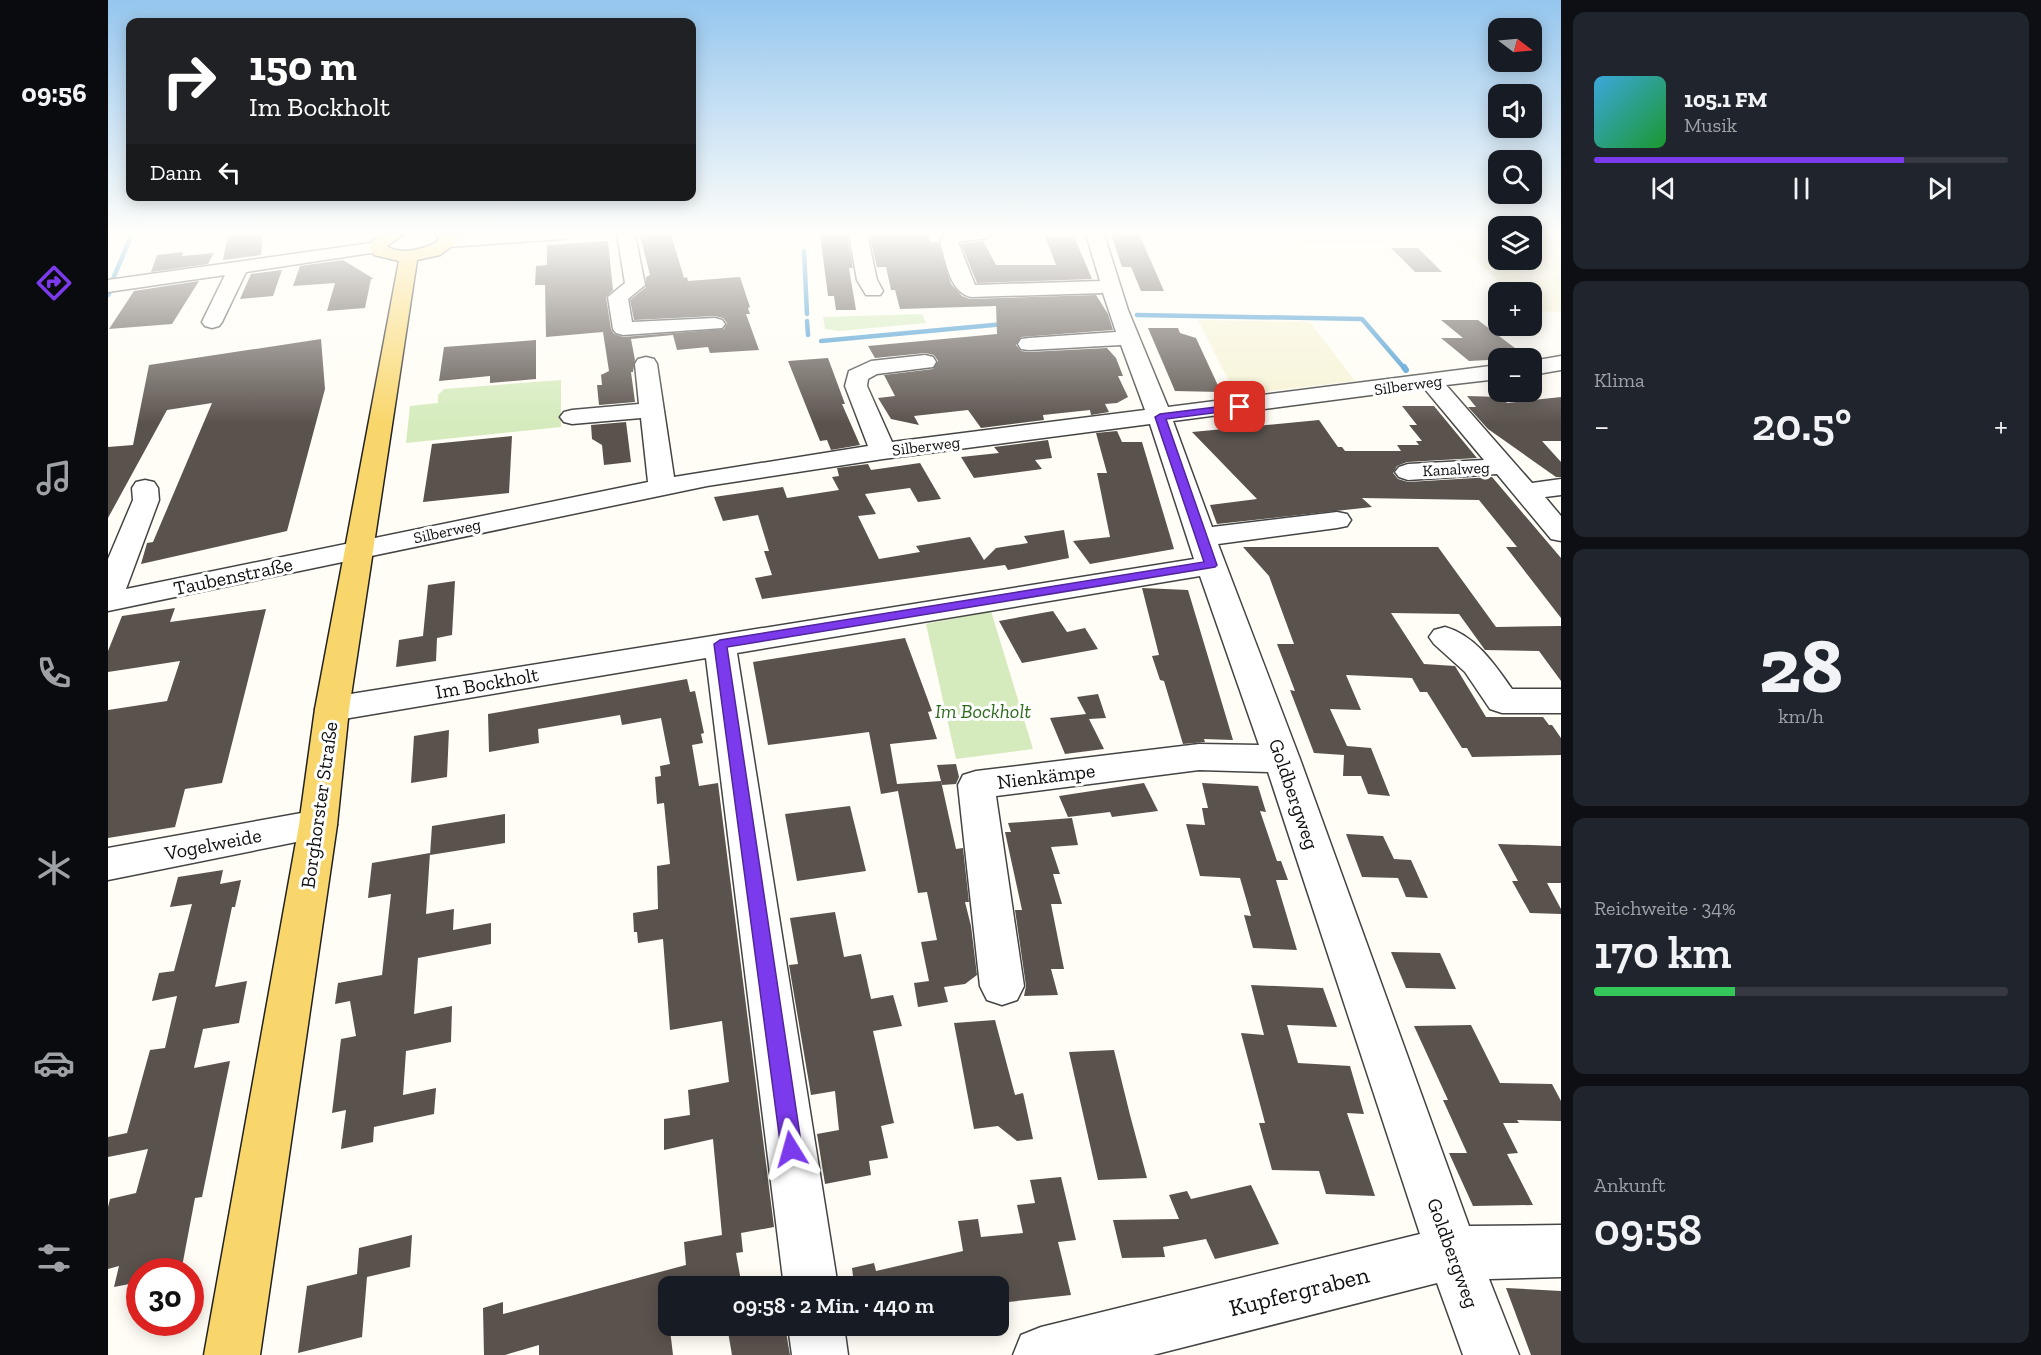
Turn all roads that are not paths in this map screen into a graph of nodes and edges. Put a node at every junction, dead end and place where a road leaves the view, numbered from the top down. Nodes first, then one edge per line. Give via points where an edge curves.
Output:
1 (224, 297) edge
2 (402, 297) edge
3 (618, 297) edge
4 (1116, 297) edge
5 (212, 322) dead end
6 (715, 324) dead end
7 (1130, 338) junction
8 (1029, 344) dead end
9 (925, 362) dead end
10 (1561, 363) edge
11 (646, 364) dead end
12 (1542, 366) edge
13 (1488, 373) edge
14 (1431, 382) junction
15 (652, 410) junction
16 (572, 417) dead end
17 (1160, 417) junction
18 (883, 451) junction
19 (1504, 466) junction
20 (1408, 472) dead end
21 (662, 487) junction
22 (1561, 487) edge
23 (145, 488) dead end
24 (1526, 492) junction
25 (1337, 520) dead end
26 (1561, 533) edge
27 (358, 550) junction
28 (1207, 551) junction
29 (108, 596) edge
30 (108, 603) edge
31 (1445, 637) dead end
32 (720, 644) junction
33 (1561, 701) edge
34 (332, 709) junction
35 (1282, 759) junction
36 (318, 825) junction
37 (108, 864) edge
38 (1002, 986) dead end
39 (1561, 1251) edge
40 (1452, 1253) junction
41 (809, 1276) edge
42 (817, 1336) edge
43 (232, 1355) edge
44 (820, 1355) edge
45 (1041, 1355) edge
46 (1491, 1355) edge

1 - 5 street
2 - 27 main road, Borghorster Straße
3 - 6 street via 623,329
4 - 7 street, Goldbergweg
7 - 8 street
7 - 17 street, Goldbergweg
9 - 18 street via 871,368 857,376 856,386
10 - 12 street
11 - 15 street
13 - 14 street, Silberweg
14 - 17 street, Silberweg
14 - 19 street, Kanalweg
15 - 16 street
15 - 21 street
17 - 18 street, Silberweg
17 - 28 street, Goldbergweg
18 - 21 street, Silberweg
19 - 20 street, Kanalweg
19 - 24 street, Kanalweg
21 - 27 street, Silberweg
22 - 24 street
23 - 29 street via 146,501
24 - 26 street, Kanalweg
25 - 28 street, Im Bockholt
27 - 30 street, Taubenstraße
27 - 34 main road, Borghorster Straße
28 - 32 street, Im Bockholt
28 - 35 street, Goldbergweg
31 - 33 street via 1477,664 1502,700
32 - 34 street, Im Bockholt
32 - 41 street
34 - 36 main road, Borghorster Straße
35 - 38 street, Nienkämpe via 1199,757 975,785
35 - 40 street, Goldbergweg
36 - 37 street, Vogelweide
36 - 43 main road, Borghorster Straße
39 - 40 street, Kupfergraben
40 - 45 street, Kupfergraben
40 - 46 street, Goldbergweg
42 - 44 street

